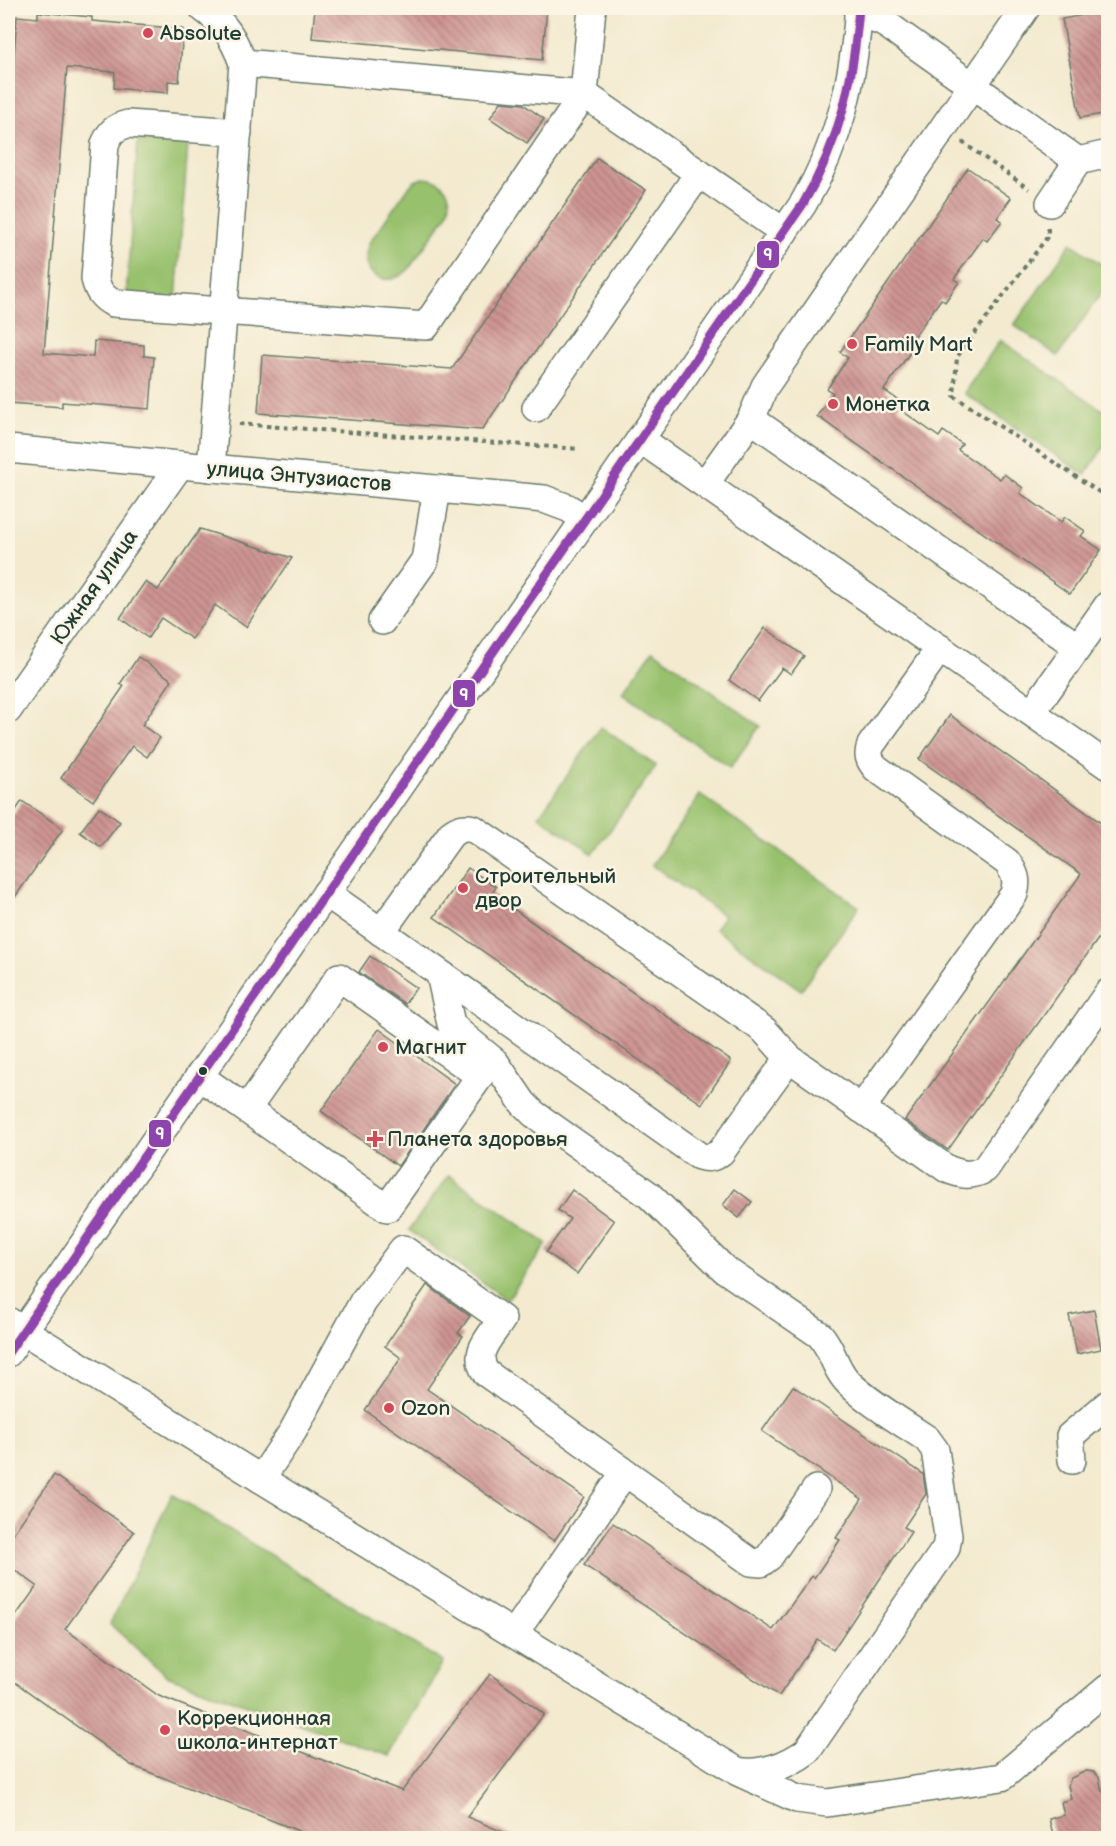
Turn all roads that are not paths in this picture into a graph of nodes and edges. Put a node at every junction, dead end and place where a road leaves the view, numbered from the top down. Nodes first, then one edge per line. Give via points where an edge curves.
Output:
1 (203, 8) edge
2 (592, 8) edge
3 (1026, 8) edge
4 (859, 11) edge
5 (243, 63) junction
6 (972, 86) junction
7 (584, 94) junction
8 (238, 132) junction
9 (1108, 154) edge
10 (1078, 161) junction
11 (699, 173) junction
12 (1050, 203) road end
13 (784, 232) junction
14 (224, 312) junction
15 (536, 408) dead end
16 (751, 419) junction
17 (640, 439) junction
18 (8, 449) edge
19 (180, 465) junction
20 (211, 468) junction
21 (705, 484) junction
22 (437, 489) junction
23 (585, 519) junction
24 (1108, 605) edge
25 (382, 621) dead end
26 (1078, 647) junction
27 (940, 648) junction
28 (8, 710) edge
29 (1032, 712) junction
30 (1108, 766) edge
31 (326, 893) junction
32 (381, 932) junction
33 (440, 975) junction
34 (1108, 993) edge
35 (789, 1058) junction
36 (199, 1076) junction
37 (247, 1109) junction
38 (861, 1109) junction
39 (13, 1335) edge
40 (1108, 1404) edge
41 (1072, 1460) dead end
42 (625, 1472) junction
43 (261, 1479) junction
44 (816, 1489) dead end
45 (514, 1634) junction
46 (1108, 1688) edge
47 (737, 1771) junction

1 - 5 street via 220,21
2 - 7 street
3 - 6 street
4 - 6 street via 890,27
4 - 13 street via 842,118 818,179
5 - 7 street
5 - 8 street
6 - 10 street
6 - 16 street via 765,386
7 - 11 street
7 - 14 street via 426,326
8 - 14 street
8 - 14 street via 128,123 110,133 105,144 94,279 103,298 113,303
9 - 10 street
10 - 12 street
11 - 13 street
11 - 15 street
13 - 17 street
14 - 20 street
16 - 21 street
16 - 26 street
17 - 21 street
17 - 23 street
18 - 19 street, улица Энтузиастов
19 - 20 street, улица Энтузиастов
19 - 28 street, Южная улица
20 - 22 street, улица Энтузиастов
21 - 27 street
22 - 23 street, улица Энтузиастов via 544,499
22 - 25 street via 425,560
23 - 31 street
24 - 26 street
26 - 29 street
27 - 29 street
27 - 38 street via 872,745 869,760 1007,861 1017,884 1014,894
29 - 30 street
31 - 32 street
31 - 36 street
32 - 33 street
32 - 35 street via 451,834 465,827 474,829 764,1030
33 - 35 street via 707,1158 722,1152
33 - 47 street via 452,1024 495,1062 534,1114 649,1195 724,1269 820,1335 852,1386 927,1439 935,1450 948,1536 946,1548 807,1751 794,1761 751,1774
34 - 38 street via 985,1169 974,1175 947,1170
35 - 38 street
36 - 37 street
36 - 39 street
37 - 37 street via 387,1208 480,1076 339,977
39 - 43 street
40 - 41 street via 1070,1436
42 - 43 street via 486,1373 480,1363 481,1352 502,1319 403,1249 363,1302 293,1431
42 - 44 street via 751,1562 761,1563
42 - 45 street
43 - 45 street
45 - 47 street
46 - 47 street via 1002,1777 827,1803 797,1799

